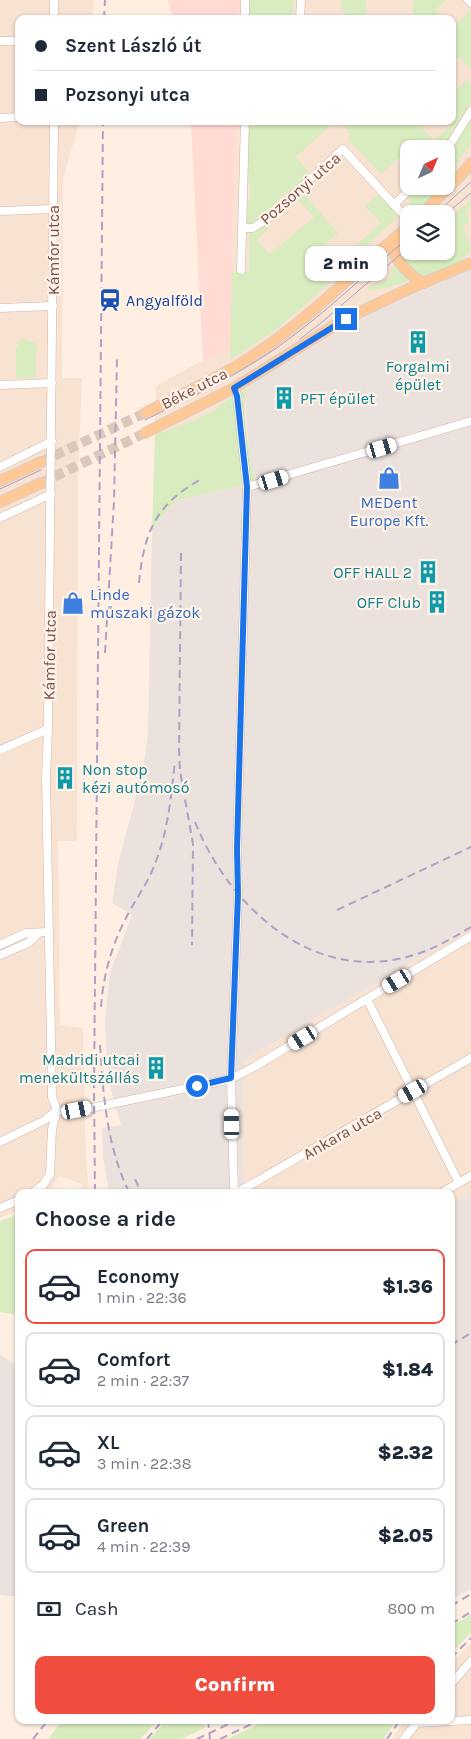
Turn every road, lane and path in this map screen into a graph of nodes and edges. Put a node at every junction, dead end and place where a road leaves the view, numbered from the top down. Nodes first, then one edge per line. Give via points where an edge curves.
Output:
1 (54, 0) edge
2 (245, 0) edge
3 (301, 0) edge
4 (468, 0) edge
5 (471, 3) edge
6 (54, 15) edge
7 (245, 15) edge
8 (300, 15) edge
9 (0, 41) edge
10 (15, 41) edge
11 (471, 111) edge
12 (15, 117) edge
13 (0, 118) edge
14 (54, 125) edge
15 (244, 125) edge
16 (453, 140) edge
17 (471, 163) edge
18 (404, 195) edge
19 (394, 204) junction
20 (431, 205) edge
21 (53, 209) junction
22 (400, 210) edge
23 (0, 211) edge
24 (242, 228) junction
25 (400, 235) edge
26 (400, 237) edge
27 (471, 263) edge
28 (241, 270) dead end
29 (424, 283) junction
30 (53, 306) junction
31 (0, 308) edge
32 (52, 383) junction
33 (0, 385) edge
34 (234, 388) junction
35 (145, 413) tunnel mouth
36 (471, 421) edge
37 (145, 433) tunnel mouth
38 (52, 442) junction
39 (41, 462) tunnel mouth
40 (0, 467) edge
41 (0, 481) edge
42 (41, 483) tunnel mouth
43 (247, 487) junction
44 (50, 494) junction
45 (0, 502) edge
46 (0, 518) edge
47 (48, 729) junction
48 (0, 750) edge
49 (48, 932) junction
50 (39, 933) junction
51 (471, 936) edge
52 (0, 945) edge
53 (0, 955) edge
54 (367, 999) junction
55 (471, 1058) edge
56 (231, 1078) junction
57 (413, 1091) junction
58 (57, 1110) junction
59 (0, 1142) edge
60 (471, 1176) edge
61 (459, 1183) junction
62 (38, 1189) edge
63 (234, 1189) edge
64 (243, 1189) edge
65 (448, 1189) edge
66 (15, 1202) edge
67 (0, 1208) edge
68 (471, 1661) edge
69 (455, 1679) edge
70 (455, 1720) edge
71 (471, 1720) edge
72 (416, 1724) edge
73 (404, 1739) edge

1 - 6 street
2 - 7 street
3 - 8 street
4 - 5 street
9 - 10 street
11 - 16 street
12 - 13 street
14 - 21 street, Kámfor utca
15 - 24 street
17 - 20 main road
18 - 19 street
19 - 22 street, Pozsonyi utca
19 - 24 street, Pozsonyi utca via 343,149 267,219 253,228
21 - 23 street
21 - 30 street, Kámfor utca
24 - 28 street
25 - 35 main road, Béke utca via 264,348 200,387
26 - 29 main road via 393,252 396,258 414,278
27 - 29 main road
29 - 34 main road via 346,319
30 - 31 street
30 - 32 street, Kámfor utca
32 - 33 street
32 - 38 street, Kámfor utca
34 - 37 main road, Béke utca
34 - 43 street
36 - 43 street
38 - 40 street
38 - 44 street, Kámfor utca
39 - 41 main road
42 - 45 main road
43 - 56 street
44 - 46 street
44 - 47 street, Kámfor utca
47 - 48 street
47 - 49 street, Kámfor utca
49 - 50 street
49 - 58 street, Kámfor utca via 52,1097
50 - 52 street via 26,933
50 - 53 street via 28,943
51 - 54 street
54 - 56 street
54 - 57 street
55 - 57 street, Ankara utca
56 - 58 street via 67,1112
56 - 63 street
57 - 61 street
57 - 64 street, Ankara utca
58 - 59 street via 45,1120
58 - 62 street, Kámfor utca via 52,1129 50,1174
60 - 61 street
61 - 65 street
66 - 67 street
68 - 69 street
70 - 71 street
72 - 73 street

